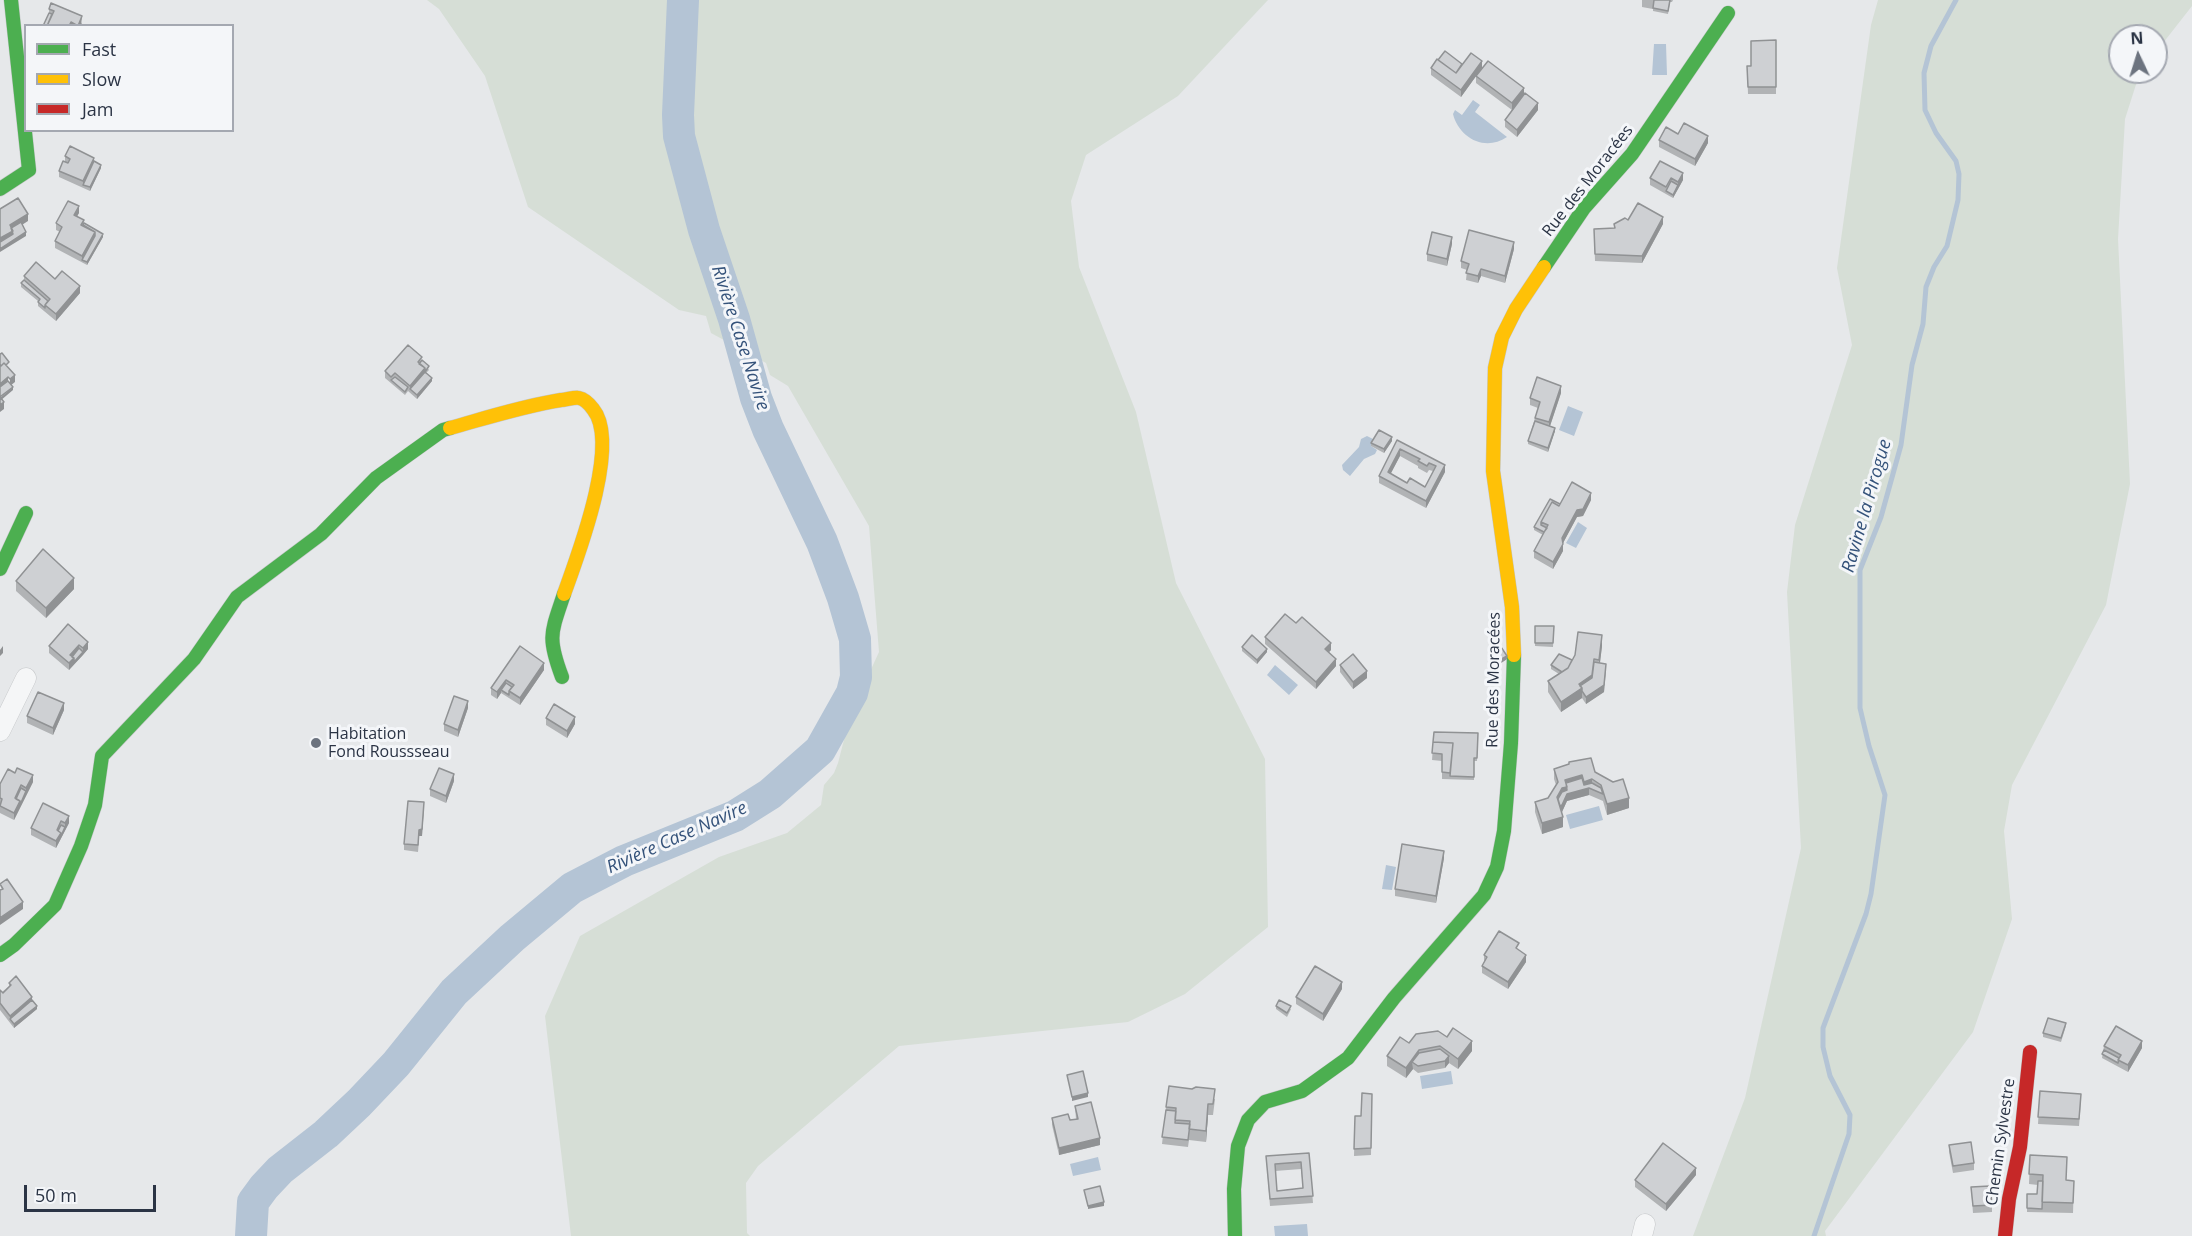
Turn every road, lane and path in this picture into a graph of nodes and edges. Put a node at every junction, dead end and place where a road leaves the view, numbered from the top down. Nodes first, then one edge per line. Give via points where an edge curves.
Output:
1 (11, 0) edge
2 (1728, 13) dead end
3 (24, 123) edge
4 (25, 132) edge
5 (0, 189) edge
6 (26, 513) dead end
7 (0, 569) edge
8 (26, 678) dead end
9 (562, 678) dead end
10 (0, 731) edge
11 (0, 955) edge
12 (2030, 1052) dead end
13 (1235, 1236) edge
14 (2005, 1236) edge

1 - 3 street
2 - 13 street, Rue des Moracées via 1632,154 1584,208 1516,309 1502,337 1495,368 1493,471 1512,607 1514,658 1504,831 1497,867 1484,895 1394,998 1348,1058 1302,1091 1265,1102 1248,1120 1238,1146
4 - 5 street via 29,170
6 - 7 street
8 - 10 street
9 - 11 street via 552,632 598,484 603,432 598,415 579,398 542,403 443,430 376,478 321,534 237,597 194,659 102,756 95,805 55,905
12 - 14 street, Chemin Sylvestre

